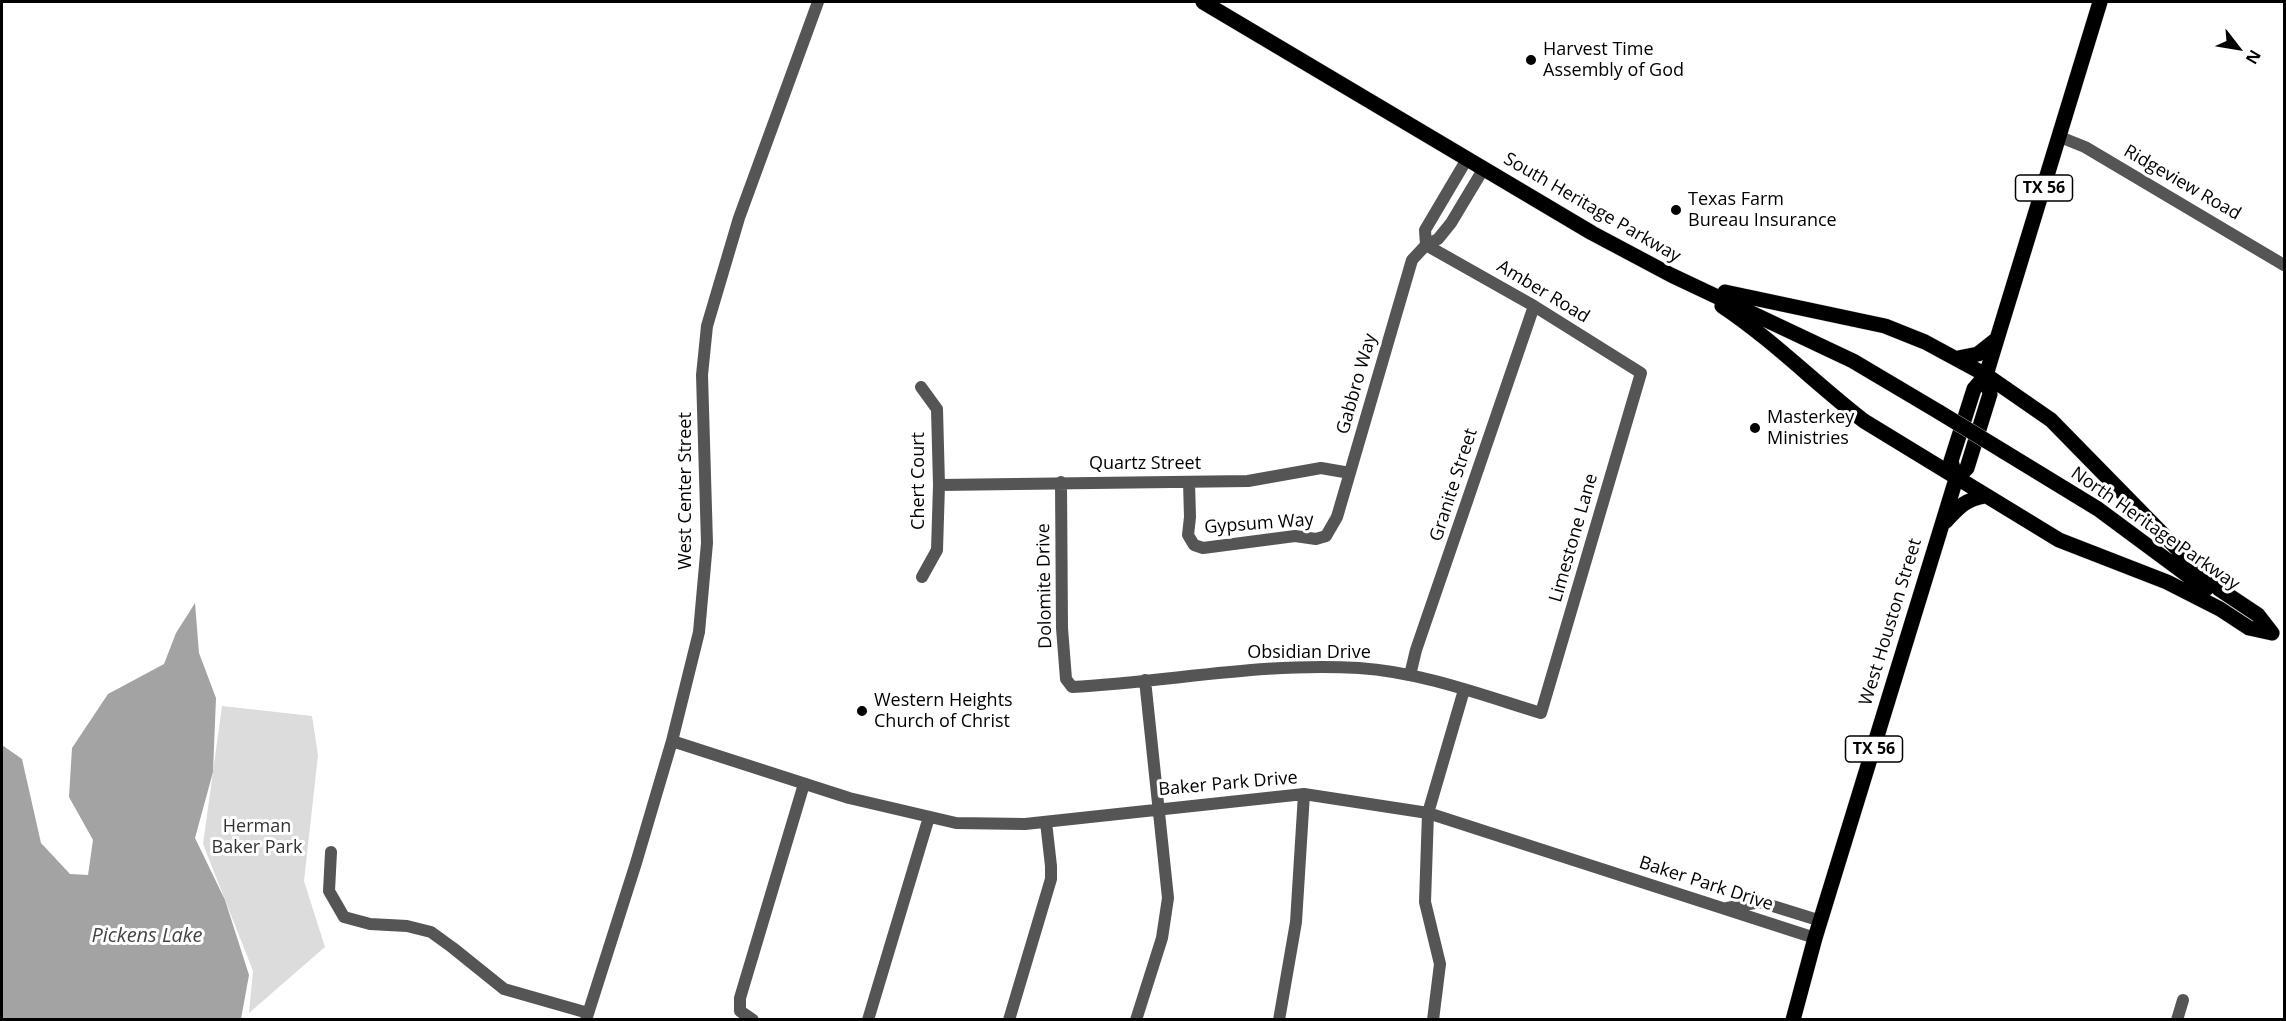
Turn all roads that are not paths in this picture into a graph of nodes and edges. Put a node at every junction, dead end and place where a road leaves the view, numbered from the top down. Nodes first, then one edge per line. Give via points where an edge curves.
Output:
1 (818, 2) edge
2 (1203, 2) edge
3 (2100, 2) edge
4 (2060, 137) junction
5 (1467, 159) junction
6 (1484, 168) junction
7 (1426, 245) junction
8 (2284, 265) edge
9 (1671, 275) junction
10 (1534, 306) junction
11 (1996, 339) junction
12 (1958, 358) junction
13 (1641, 373) joint
14 (1986, 375) junction
15 (921, 387) dead end
16 (1971, 432) joint
17 (1350, 473) junction
18 (1956, 478) junction
19 (1061, 482) junction
20 (1189, 482) junction
21 (939, 485) junction
22 (1985, 496) junction
23 (1941, 526) junction
24 (1326, 536) joint
25 (922, 577) dead end
26 (2278, 637) edge
27 (1410, 675) junction
28 (1145, 680) junction
29 (1072, 687) joint
30 (1464, 690) junction
31 (1541, 713) joint
32 (672, 741) junction
33 (804, 784) junction
34 (1304, 794) junction
35 (1159, 808) junction
36 (1428, 813) junction
37 (929, 817) junction
38 (1046, 822) junction
39 (331, 852) dead end
40 (1724, 909) junction
41 (1821, 921) junction
42 (1815, 939) junction
43 (2183, 1000) dead end
44 (587, 1017) edge
45 (753, 1020) edge
46 (868, 1020) edge
47 (1009, 1020) edge
48 (1136, 1020) edge
49 (1279, 1020) edge
50 (1433, 1020) edge
51 (1793, 1020) edge
52 (2177, 1020) edge

1 - 32 street, West Center Street via 739,218 707,326 702,375 707,543 699,632
2 - 5 main road, South Heritage Parkway
3 - 4 main road, West Houston Street / TX 56
4 - 8 street, Ridgeview Road via 2085,147
4 - 11 main road, West Houston Street / TX 56
5 - 6 main road, South Heritage Parkway
5 - 7 street, Gabbro Way via 1425,230
6 - 7 street, Gabbro Way via 1451,223 1438,239
6 - 9 main road, South Heritage Parkway
7 - 10 street, Amber Road
7 - 17 street, Gabbro Way via 1412,260
9 - 12 main road via 1737,296 1885,326
9 - 16 main road, South Heritage Parkway, bridge via 1853,360
9 - 18 main road via 1752,327 1864,422
10 - 13 street, Amber Road
10 - 27 street, Granite Street
11 - 12 main road via 1978,354
11 - 14 main road, West Houston Street / TX 56
12 - 14 main road
13 - 31 street, Limestone Lane
14 - 18 main road, West Houston Street / TX 56 via 1974,389 1951,461
14 - 26 main road via 2051,420 2199,571 2258,615
15 - 21 street, Chert Court via 937,409
16 - 26 main road, North Heritage Parkway, bridge via 2098,509
17 - 20 street, Quartz Street via 1321,468 1248,482
17 - 24 street, Gabbro Way via 1337,517
18 - 22 main road
18 - 23 main road, West Houston Street / TX 56
19 - 20 street, Quartz Street
19 - 21 street, Quartz Street
19 - 29 street, Dolomite Drive via 1062,628 1066,679
20 - 24 street, Gypsum Way via 1188,535 1194,545 1203,548 1295,536
21 - 25 street, Chert Court via 937,550
22 - 23 main road via 1962,503
22 - 26 main road via 2059,540 2167,582 2249,628
23 - 41 main road, West Houston Street / TX 56
27 - 28 street, Obsidian Drive via 1318,667
27 - 30 street, Obsidian Drive
28 - 29 street, Obsidian Drive
28 - 35 street
30 - 31 street, Obsidian Drive
30 - 36 street
32 - 33 street, Baker Park Drive
32 - 44 street, West Center Street
33 - 37 street, Baker Park Drive
33 - 45 street via 740,998 740,1011
34 - 35 street, Baker Park Drive
34 - 36 street, Baker Park Drive
34 - 49 street via 1296,922
35 - 38 street, Baker Park Drive
35 - 48 street via 1168,898 1162,938
36 - 40 street, Baker Park Drive
36 - 50 street via 1425,902 1440,964
37 - 38 street, Baker Park Drive via 956,823
37 - 46 street
38 - 47 street via 1051,879
39 - 44 street via 329,891 344,917 431,932 504,989
40 - 41 street via 1760,902
40 - 42 street, Baker Park Drive
41 - 42 main road, West Houston Street / TX 56
42 - 51 main road, West Houston Street / TX 56
43 - 52 street

